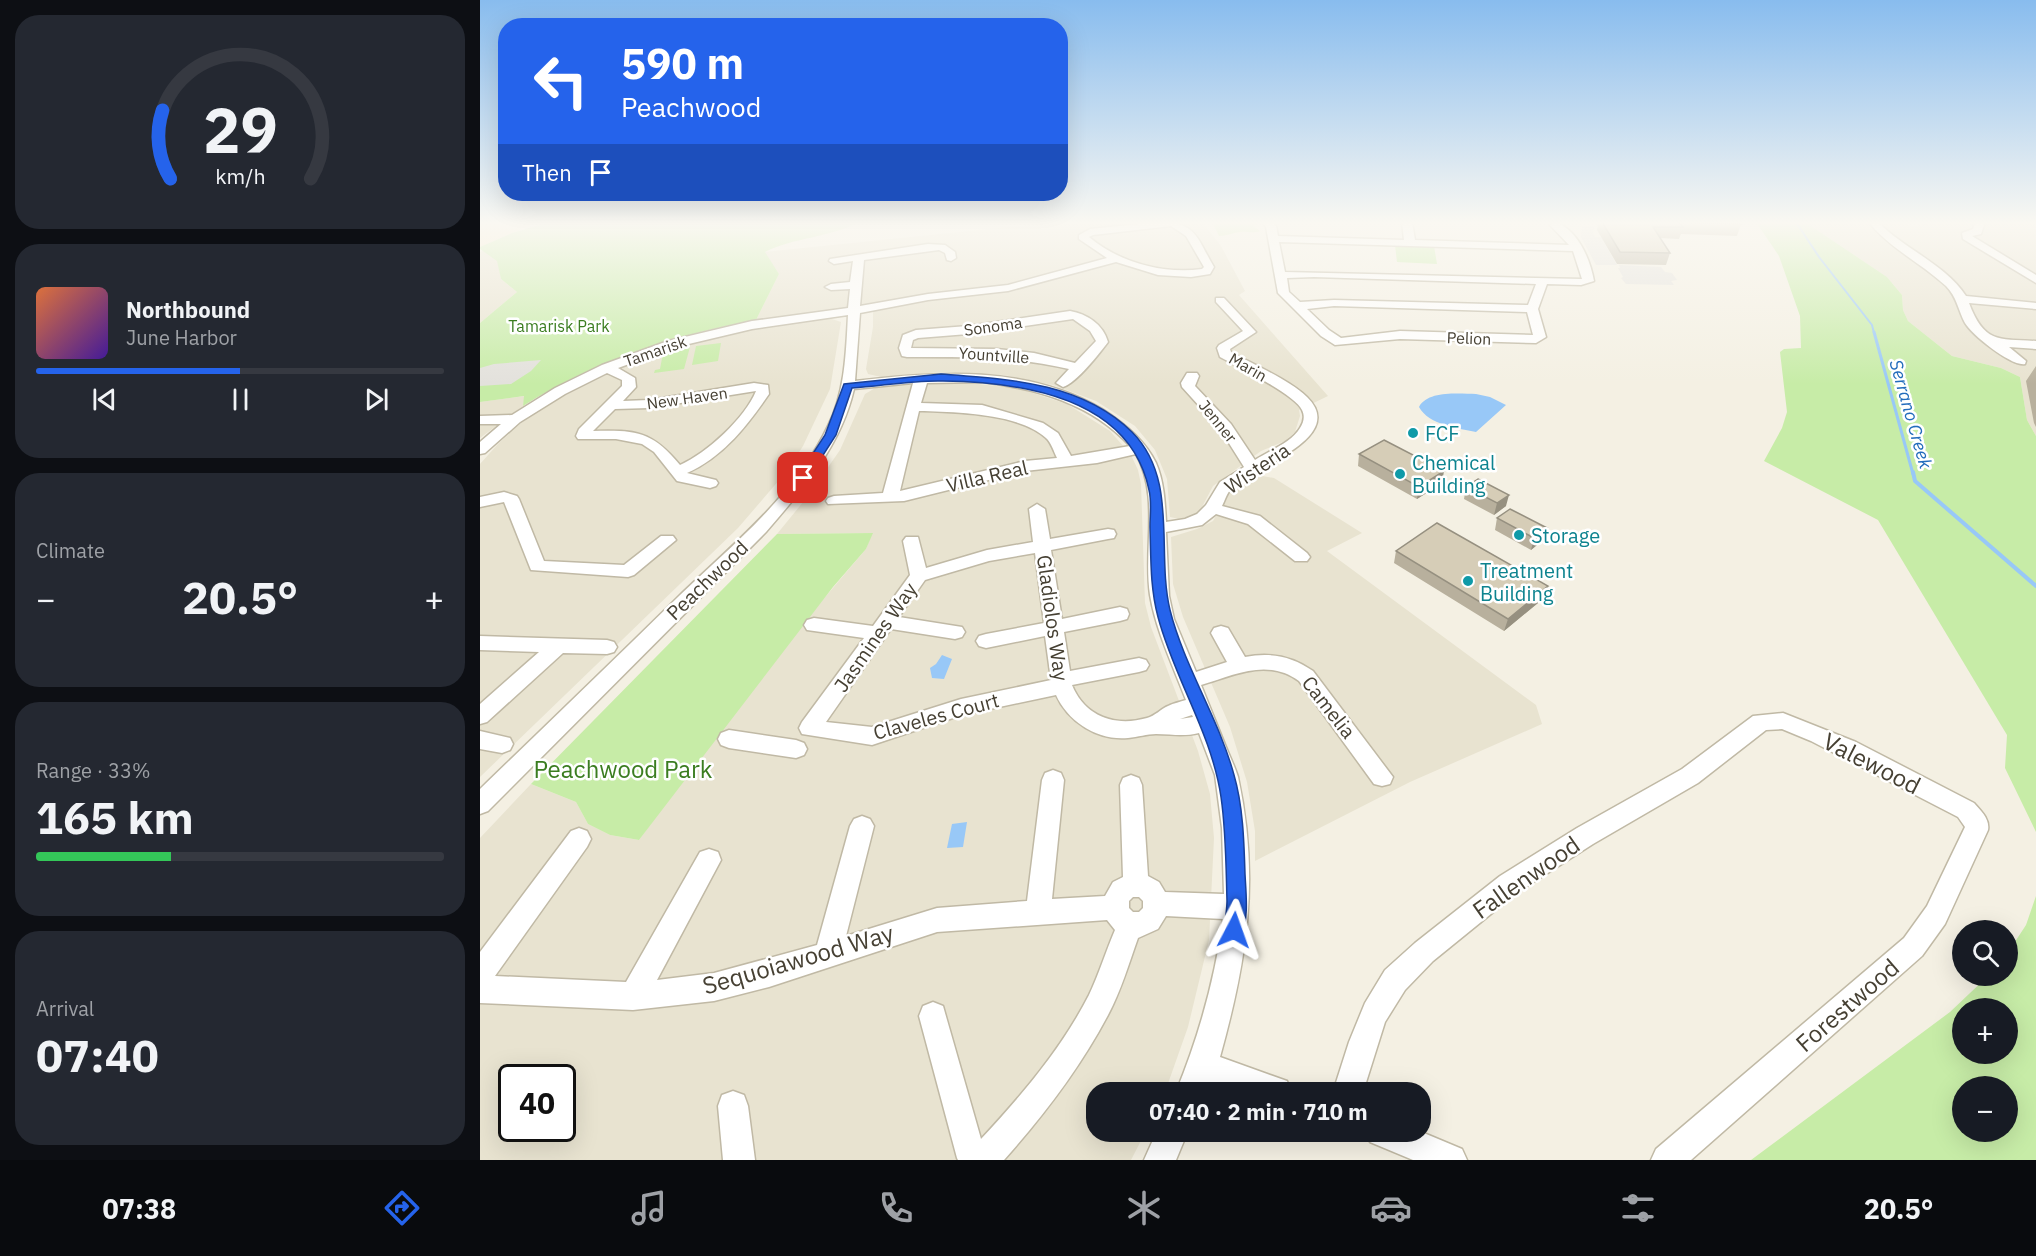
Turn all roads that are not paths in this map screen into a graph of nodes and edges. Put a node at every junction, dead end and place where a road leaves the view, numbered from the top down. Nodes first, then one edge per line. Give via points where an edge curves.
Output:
1 (856, 276) edge
2 (1053, 276) edge
3 (1280, 276) edge
4 (1384, 276) edge
5 (1586, 276) edge
6 (1941, 276) edge
7 (1543, 281) junction
8 (855, 285) junction
9 (831, 287) dead end
10 (1964, 299) junction
11 (1220, 300) dead end
12 (1299, 306) junction
13 (2036, 306) edge
14 (1532, 309) junction
15 (853, 311) junction
16 (1996, 343) junction
17 (2036, 345) edge
18 (908, 353) joint
19 (1011, 354) junction
20 (2020, 361) dead end
21 (606, 368) junction
22 (1080, 368) junction
23 (1192, 376) dead end
24 (921, 378) junction
25 (989, 379) junction
26 (1063, 383) dead end
27 (848, 386) junction
28 (613, 405) junction
29 (914, 407) junction
30 (1308, 408) joint
31 (515, 419) junction
32 (480, 420) edge
33 (1140, 448) junction
34 (480, 450) edge
35 (1066, 461) junction
36 (1252, 467) junction
37 (677, 472) junction
38 (710, 483) dead end
39 (890, 498) junction
40 (834, 501) dead end
41 (480, 502) edge
42 (1037, 508) dead end
43 (1213, 508) junction
44 (1157, 528) junction
45 (1108, 534) dead end
46 (667, 540) dead end
47 (912, 541) dead end
48 (1042, 546) junction
49 (1301, 557) dead end
50 (919, 576) junction
51 (1120, 614) dead end
52 (814, 624) dead end
53 (882, 627) junction
54 (1054, 628) junction
55 (955, 632) dead end
56 (1221, 633) dead end
57 (986, 642) dead end
58 (480, 643) edge
59 (557, 647) junction
60 (607, 647) dead end
61 (1139, 664) dead end
62 (1240, 667) junction
63 (1191, 681) junction
64 (1062, 683) junction
65 (1204, 713) junction
66 (480, 716) edge
67 (1768, 720) joint
68 (810, 728) joint
69 (729, 739) dead end
70 (480, 740) edge
71 (502, 744) dead end
72 (796, 749) dead end
73 (1382, 777) dead end
74 (1053, 780) dead end
75 (1131, 785) dead end
76 (480, 804) edge
77 (1972, 817) joint
78 (862, 826) dead end
79 (579, 839) dead end
80 (709, 860) dead end
81 (1136, 886) junction
82 (1158, 904) junction
83 (1237, 908) junction
84 (1038, 912) junction
85 (1123, 916) junction
86 (828, 954) junction
87 (480, 974) edge
88 (480, 989) edge
89 (633, 996) junction
90 (933, 1016) dead end
91 (1197, 1079) edge
92 (1215, 1082) edge
93 (1351, 1082) edge
94 (734, 1106) dead end
95 (1168, 1142) edge
96 (1408, 1142) edge
97 (739, 1160) edge
98 (977, 1160) edge
99 (982, 1160) edge
100 (1160, 1160) edge
101 (1451, 1160) edge
102 (1667, 1160) edge

1 - 8 street, Peachwood
2 - 15 street, Tamarisk via 1008,288
3 - 12 street via 1284,293
4 - 7 street
5 - 7 street via 1588,280
6 - 10 street
7 - 14 street
8 - 9 street
8 - 15 street, Peachwood
10 - 13 street
10 - 16 street via 1971,323
11 - 30 street, Marin via 1250,332 1225,346 1225,354 1299,396
12 - 14 street via 1334,303
12 - 14 street, Pelion via 1339,342 1400,335 1532,340 1540,337
15 - 21 street, Tamarisk via 719,331
15 - 27 street, Peachwood
16 - 17 street
16 - 20 street
18 - 19 street, Yountville
18 - 22 street, Sonoma via 906,342 912,334 1075,315 1102,339 1101,346
19 - 22 street, Yountville
19 - 25 street
21 - 28 street via 628,378 629,383 627,391
21 - 31 street, Tamarisk
22 - 26 street
23 - 36 street, Jenner via 1189,387 1226,427
24 - 25 street
24 - 27 street
24 - 29 street
25 - 33 street via 1028,385 1073,399 1113,422
27 - 76 street, Peachwood via 830,435 803,478 768,520
28 - 37 street via 583,435 632,437 654,444
28 - 37 street, New Haven via 650,404 761,387 764,390 736,429 705,458
29 - 35 street via 982,409 1038,426 1053,436
29 - 39 street
30 - 36 street, Wisteria via 1310,420 1305,434
31 - 32 street
31 - 34 street, Tamarisk
33 - 35 street, Villa Real
33 - 44 street via 1154,483
35 - 39 street, Villa Real via 1025,466
36 - 43 street, Wisteria via 1226,485
37 - 38 street via 687,480
39 - 40 street, Villa Real
41 - 46 street via 511,499 537,566 628,571
42 - 48 street, Gladiolos Way
43 - 44 street, Wisteria via 1189,524
43 - 49 street via 1254,520
44 - 63 street via 1159,594
45 - 48 street
47 - 50 street, Jasmines Way
48 - 50 street via 987,556
48 - 54 street, Gladiolos Way
50 - 53 street, Jasmines Way
51 - 54 street
52 - 53 street
53 - 55 street
53 - 68 street, Jasmines Way
54 - 57 street
54 - 64 street, Gladiolos Way
56 - 62 street
58 - 59 street
59 - 60 street
59 - 66 street
61 - 64 street, Claveles Court
62 - 63 street, Camelia
62 - 73 street, Camelia via 1275,661 1302,672
63 - 65 street
64 - 65 street, Gladiolos Way via 1071,704 1100,726 1127,730 1155,725 1184,728
64 - 68 street, Claveles Court via 961,707 872,736
65 - 83 street via 1230,795
67 - 77 street, Valewood via 1783,721 1848,748 1957,805
67 - 93 street, Fallenwood via 1755,725 1689,776 1509,884 1424,952 1395,980 1380,1004
69 - 72 street
70 - 71 street
74 - 84 street
75 - 81 street
77 - 102 street, Forestwood via 1976,830 1936,915 1913,947
78 - 86 street
79 - 87 street
80 - 89 street
81 - 82 street via 1149,888
81 - 85 street via 1119,895
82 - 83 street
82 - 85 street via 1153,916 1143,924
83 - 91 street via 1222,1001
84 - 85 street, Sequoiawood Way
84 - 86 street, Sequoiawood Way via 937,920
85 - 99 street via 1099,1004 1033,1105
86 - 89 street, Sequoiawood Way via 714,987
88 - 89 street, Sequoiawood Way
90 - 98 street via 968,1147
91 - 92 street
94 - 97 street
95 - 100 street
96 - 101 street

